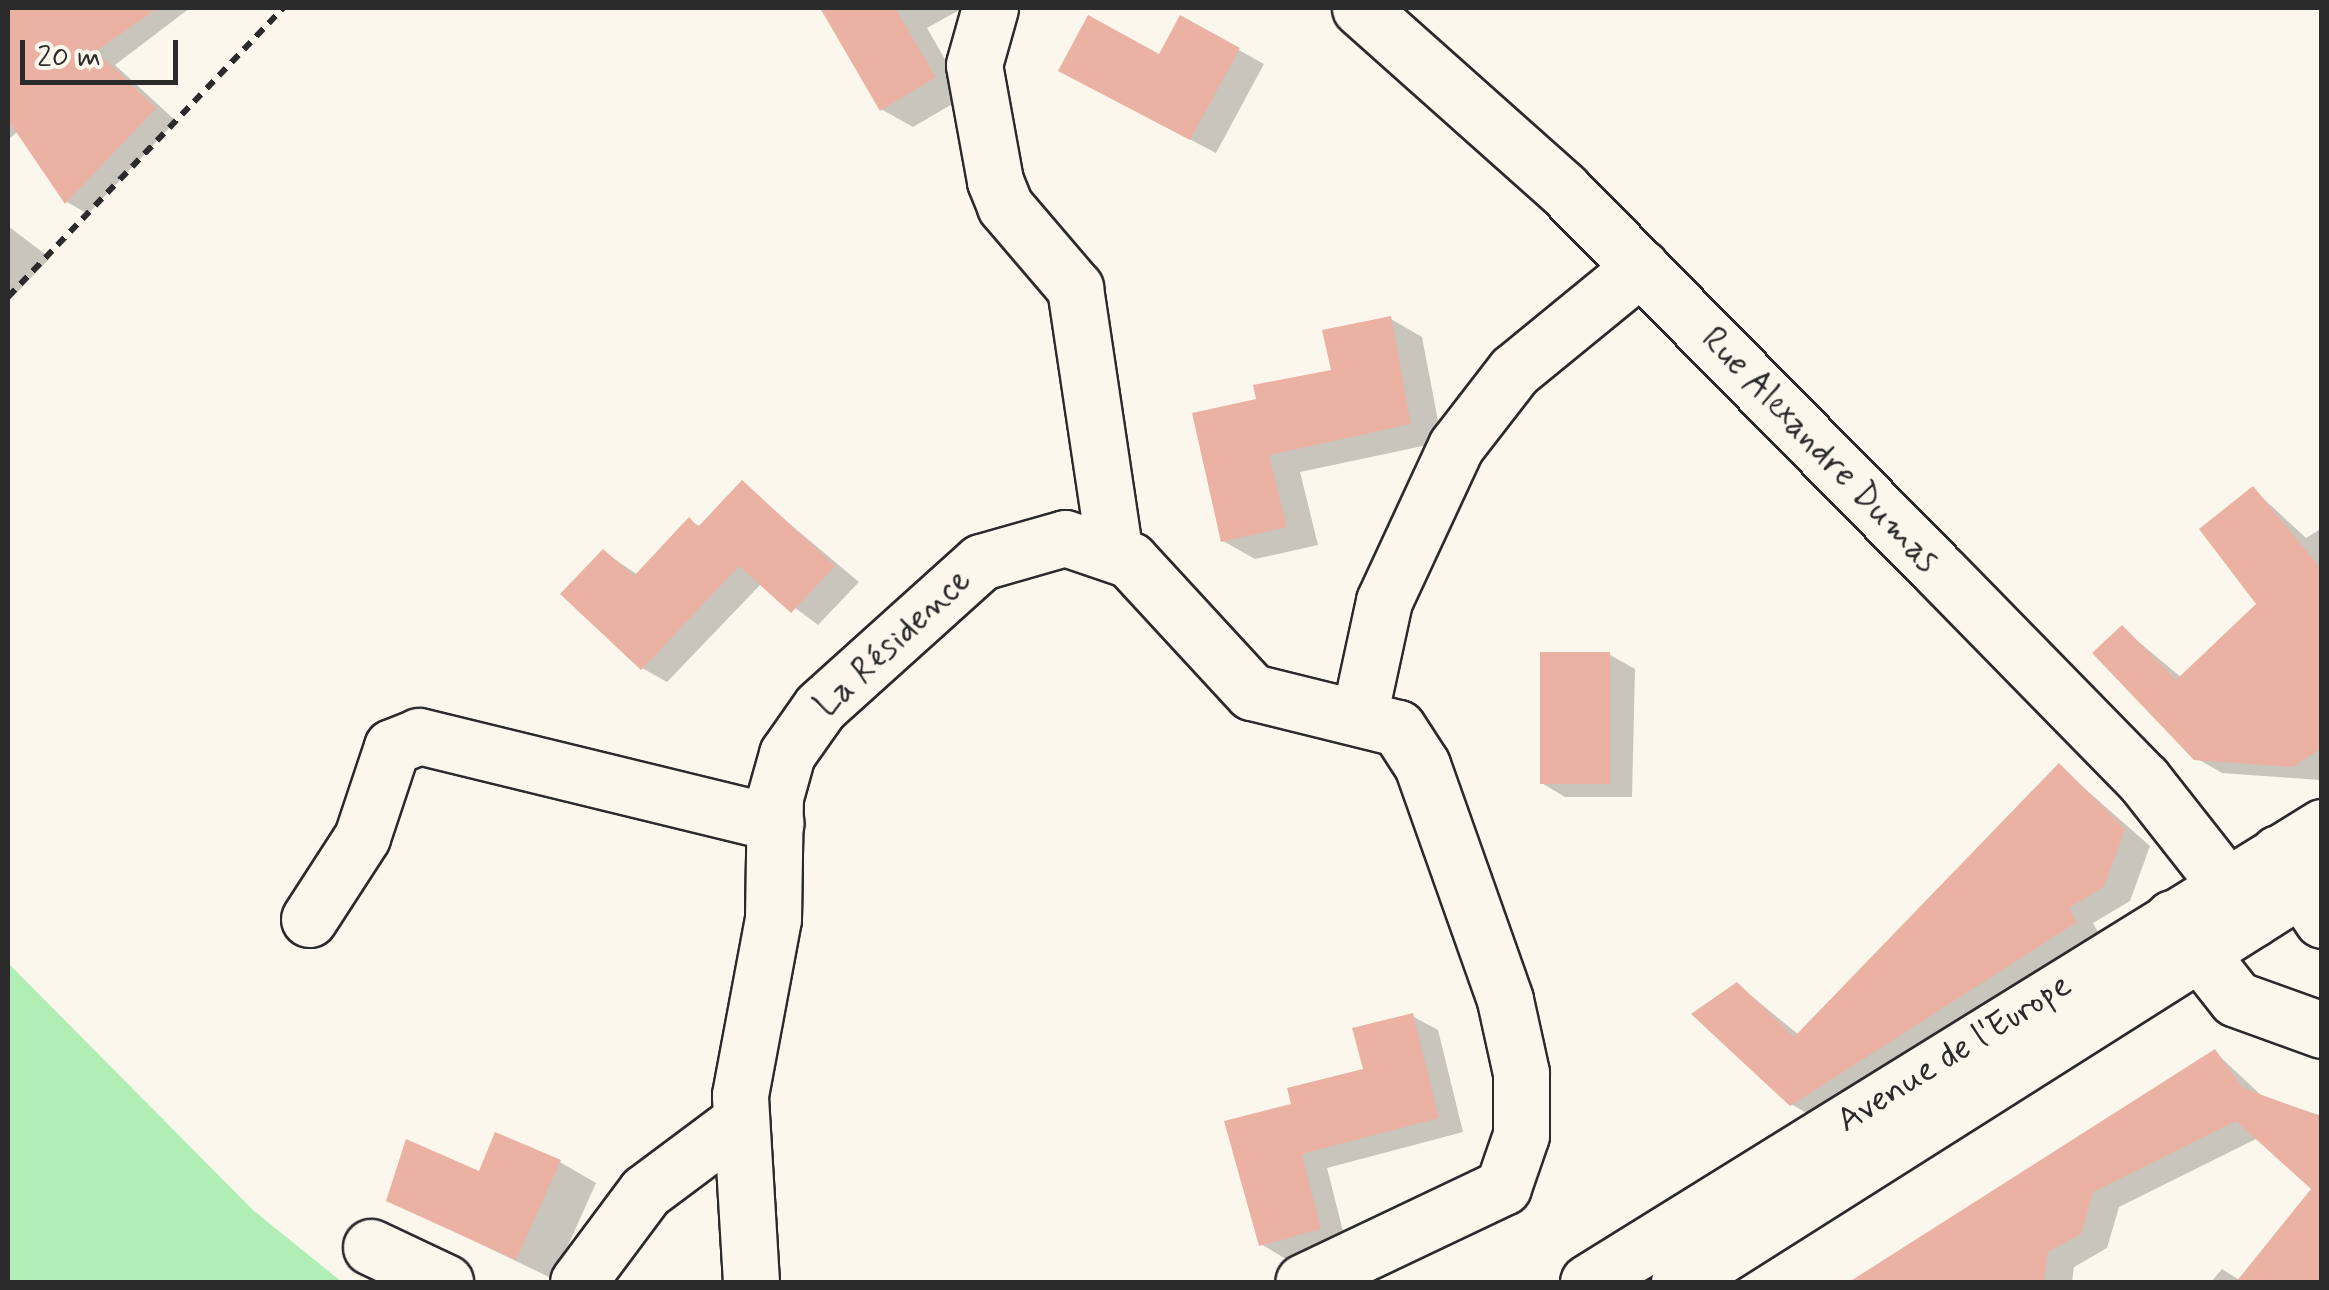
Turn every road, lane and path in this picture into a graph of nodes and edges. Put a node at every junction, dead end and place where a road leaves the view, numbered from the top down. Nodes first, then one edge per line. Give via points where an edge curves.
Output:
1 (283, 8) edge
2 (990, 8) edge
3 (1360, 8) edge
4 (1641, 267) junction
5 (8, 298) edge
6 (1114, 548) junction
7 (1360, 712) junction
8 (776, 823) junction
9 (2309, 873) edge
10 (2240, 901) junction
11 (309, 919) dead end
12 (2184, 937) junction
13 (2322, 1030) edge
14 (740, 1122) junction
15 (371, 1247) dead end
16 (445, 1282) edge
17 (578, 1282) edge
18 (751, 1282) edge
19 (1303, 1282) edge
20 (1588, 1282) edge
21 (1679, 1282) edge

1 - 5 path
2 - 6 street via 974,66 995,181 1004,206 1075,288
3 - 4 street, Rue Alexandre Dumas
4 - 7 street via 1514,371 1456,446 1384,601
4 - 10 street, Rue Alexandre Dumas via 2143,780
6 - 7 street via 1252,692
6 - 8 street, La Résidence via 1034,540 981,562 801,730 779,779
7 - 19 street via 1398,728 1422,765 1505,1000 1521,1073 1521,1134 1514,1171 1488,1200
8 - 11 street via 418,736 392,747 362,838
8 - 14 street, La Résidence via 774,919 745,1047
9 - 10 street, Avenue de l'Europe
10 - 12 street, Avenue de l'Europe
12 - 13 street via 2236,1000
12 - 20 street, Avenue de l'Europe
12 - 21 street, Avenue de l'Europe
14 - 17 street via 645,1192
14 - 18 street, La Résidence
15 - 16 street

